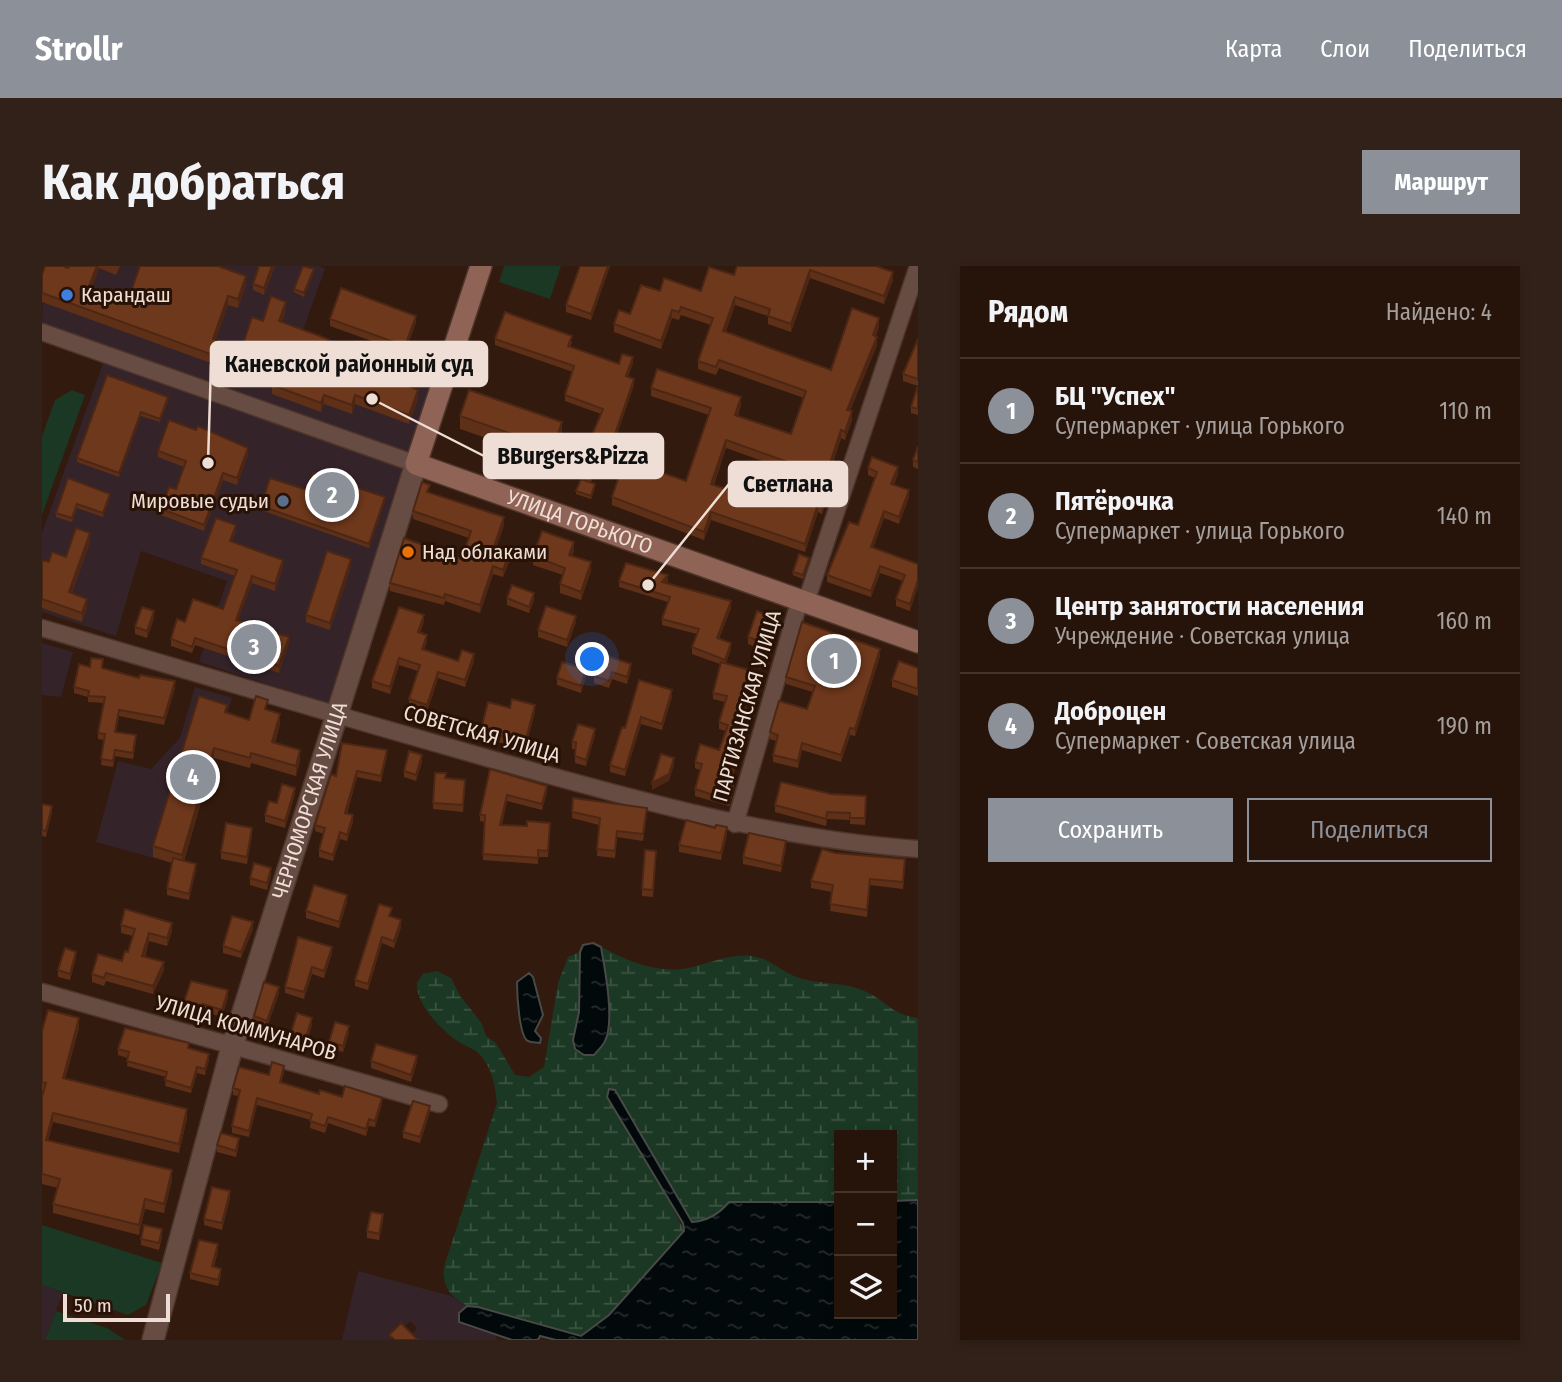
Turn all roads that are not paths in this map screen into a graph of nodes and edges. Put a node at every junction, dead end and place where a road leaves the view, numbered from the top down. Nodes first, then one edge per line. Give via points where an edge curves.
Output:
1 (481, 266) edge
2 (917, 266) edge
3 (42, 332) edge
4 (416, 464) junction
5 (803, 600) junction
6 (42, 628) edge
7 (918, 642) edge
8 (335, 715) junction
9 (735, 824) junction
10 (918, 849) edge
11 (42, 992) edge
12 (232, 1046) junction
13 (439, 1104) dead end
14 (153, 1340) edge

1 - 4 main road, ЧЕРНОМОРСКАЯ УЛИЦА
2 - 5 street, ПАРТИЗАНСКАЯ УЛИЦА
3 - 4 street, УЛИЦА ГОРЬКОГО
4 - 5 main road, УЛИЦА ГОРЬКОГО
4 - 8 street, ЧЕРНОМОРСКАЯ УЛИЦА
5 - 7 main road, УЛИЦА ГОРЬКОГО
5 - 9 street, ПАРТИЗАНСКАЯ УЛИЦА
6 - 8 street, СОВЕТСКАЯ УЛИЦА
8 - 9 street, СОВЕТСКАЯ УЛИЦА
8 - 12 street, ЧЕРНОМОРСКАЯ УЛИЦА
9 - 10 street, СОВЕТСКАЯ УЛИЦА via 867,846
11 - 12 street, УЛИЦА КОММУНАРОВ
12 - 13 street, УЛИЦА КОММУНАРОВ
12 - 14 street, ЧЕРНОМОРСКАЯ УЛИЦА

